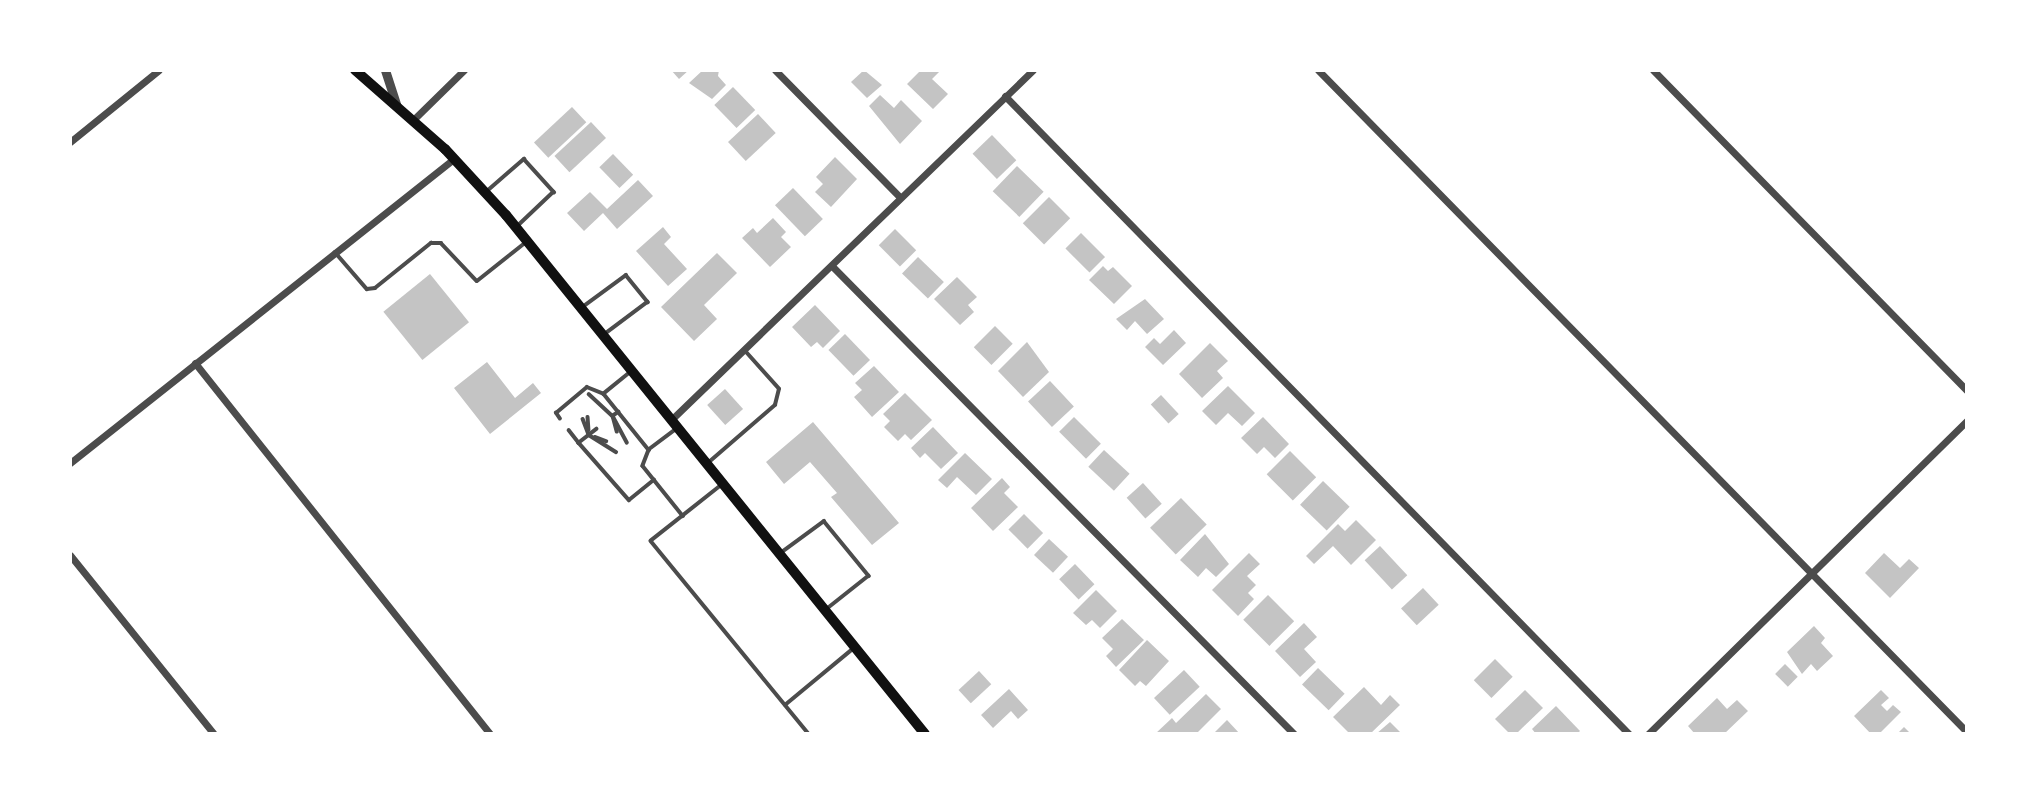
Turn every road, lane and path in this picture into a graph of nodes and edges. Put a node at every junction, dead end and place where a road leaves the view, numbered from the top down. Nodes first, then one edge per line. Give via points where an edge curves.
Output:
1 (159, 70) edge
2 (355, 70) edge
3 (385, 70) edge
4 (464, 70) edge
5 (775, 70) edge
6 (1033, 70) edge
7 (1318, 70) edge
8 (1653, 70) edge
9 (1005, 96) junction
10 (397, 106) junction
11 (413, 120) junction
12 (70, 142) edge
13 (453, 159) junction
14 (485, 193) junction
15 (900, 197) junction
16 (516, 228) junction
17 (528, 241) junction
18 (335, 252) junction
19 (832, 266) junction
20 (582, 308) junction
21 (604, 335) junction
22 (744, 350) junction
23 (195, 363) junction
24 (633, 371) junction
25 (1967, 391) edge
26 (589, 394) dead end
27 (604, 394) junction
28 (599, 407) dead end
29 (618, 412) junction
30 (613, 416) junction
31 (585, 418) dead end
32 (560, 419) dead end
33 (608, 419) dead end
34 (1967, 420) edge
35 (675, 423) junction
36 (597, 429) dead end
37 (569, 430) dead end
38 (617, 431) dead end
39 (589, 435) junction
40 (606, 441) dead end
41 (627, 442) dead end
42 (579, 443) junction
43 (649, 450) junction
44 (616, 452) dead end
45 (70, 463) edge
46 (707, 463) junction
47 (654, 480) junction
48 (723, 483) junction
49 (684, 516) junction
50 (780, 553) junction
51 (70, 555) edge
52 (1811, 572) junction
53 (825, 610) junction
54 (855, 647) junction
55 (785, 705) junction
56 (1967, 732) edge
57 (214, 734) edge
58 (490, 734) edge
59 (809, 734) edge
60 (925, 734) edge
61 (1294, 734) edge
62 (1629, 734) edge
63 (1648, 734) edge

1 - 12 street
2 - 10 main road
3 - 10 street
4 - 11 street
5 - 15 street
6 - 9 street
7 - 52 street
8 - 25 street
9 - 15 street
9 - 62 street
10 - 11 main road
11 - 13 main road
13 - 14 main road
13 - 18 street
14 - 16 main road
14 - 16 lane via 524,159 532,167 554,192
15 - 19 street
16 - 17 main road
17 - 18 lane via 477,281 441,243 431,243 375,288 367,289
17 - 20 main road
18 - 23 street
19 - 22 street
19 - 61 street
20 - 21 main road
20 - 21 lane via 626,275 648,302
21 - 24 main road
22 - 35 street
22 - 46 lane via 779,389 775,405
23 - 45 street
23 - 58 street
24 - 27 lane
24 - 35 main road
26 - 30 lane
27 - 29 lane
27 - 32 lane via 587,387 556,413
28 - 30 lane
29 - 30 lane
29 - 43 lane
30 - 33 lane
30 - 38 lane
30 - 41 lane
31 - 39 lane
34 - 52 street
35 - 43 lane
35 - 46 main road
36 - 39 lane
37 - 42 lane
39 - 40 lane
39 - 42 lane
39 - 44 lane
42 - 47 lane via 629,500
43 - 47 lane via 643,467
46 - 48 main road
47 - 49 lane
48 - 49 lane
48 - 50 main road
49 - 55 lane via 652,541
50 - 53 main road
50 - 53 lane via 824,521 869,576
51 - 57 street
52 - 56 street
52 - 63 street
53 - 54 main road
54 - 55 lane
54 - 60 main road
55 - 59 lane

